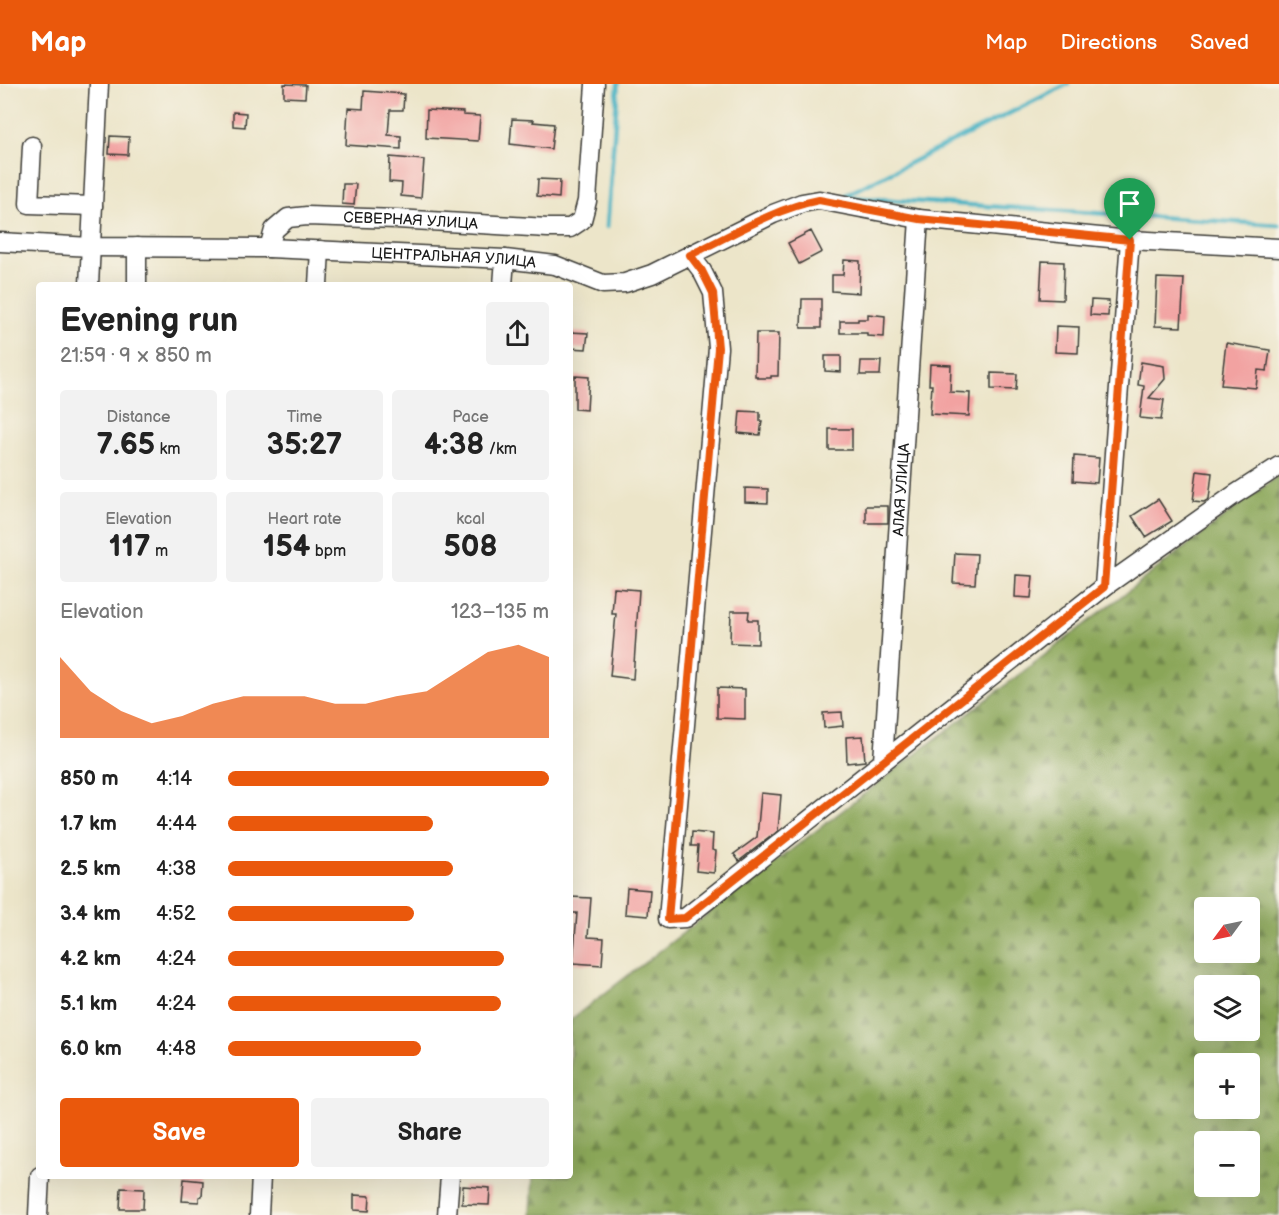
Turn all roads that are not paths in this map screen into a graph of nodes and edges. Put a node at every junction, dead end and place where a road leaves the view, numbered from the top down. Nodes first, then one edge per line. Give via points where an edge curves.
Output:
1 (99, 84) edge
2 (595, 84) edge
3 (32, 146) dead end
4 (93, 206) junction
5 (919, 219) junction
6 (1130, 240) junction
7 (0, 242) edge
8 (91, 247) junction
9 (137, 247) junction
10 (269, 248) junction
11 (1279, 248) edge
12 (320, 250) junction
13 (690, 255) junction
14 (505, 259) junction
15 (89, 282) edge
16 (137, 282) edge
17 (318, 282) edge
18 (503, 282) edge
19 (1279, 466) edge
20 (1104, 587) junction
21 (883, 761) junction
22 (40, 1179) edge
23 (261, 1179) edge
24 (450, 1179) edge
25 (38, 1215) edge
26 (259, 1215) edge
27 (447, 1215) edge

1 - 4 street
2 - 10 street, СЕВЕРНАЯ УЛИЦА via 587,201 582,220 570,228 307,216 288,218 274,230
3 - 4 street via 29,204
4 - 8 street
5 - 6 street, ЦЕНТРАЛЬНАЯ УЛИЦА
5 - 13 street, ЦЕНТРАЛЬНАЯ УЛИЦА via 819,200 773,214
5 - 21 street, АЛАЯ УЛИЦА
6 - 11 street, ЦЕНТРАЛЬНАЯ УЛИЦА
6 - 20 street
7 - 8 street, ЦЕНТРАЛЬНАЯ УЛИЦА
8 - 9 street, ЦЕНТРАЛЬНАЯ УЛИЦА
8 - 15 street
9 - 10 street, ЦЕНТРАЛЬНАЯ УЛИЦА
9 - 16 street
10 - 12 street, ЦЕНТРАЛЬНАЯ УЛИЦА
12 - 14 street, ЦЕНТРАЛЬНАЯ УЛИЦА
12 - 17 street
13 - 14 street, ЦЕНТРАЛЬНАЯ УЛИЦА via 625,283 603,284 555,265
13 - 21 street via 713,293 718,348 668,919 685,918
14 - 18 street
19 - 20 street
20 - 21 street
22 - 25 street
23 - 26 street
24 - 27 street

